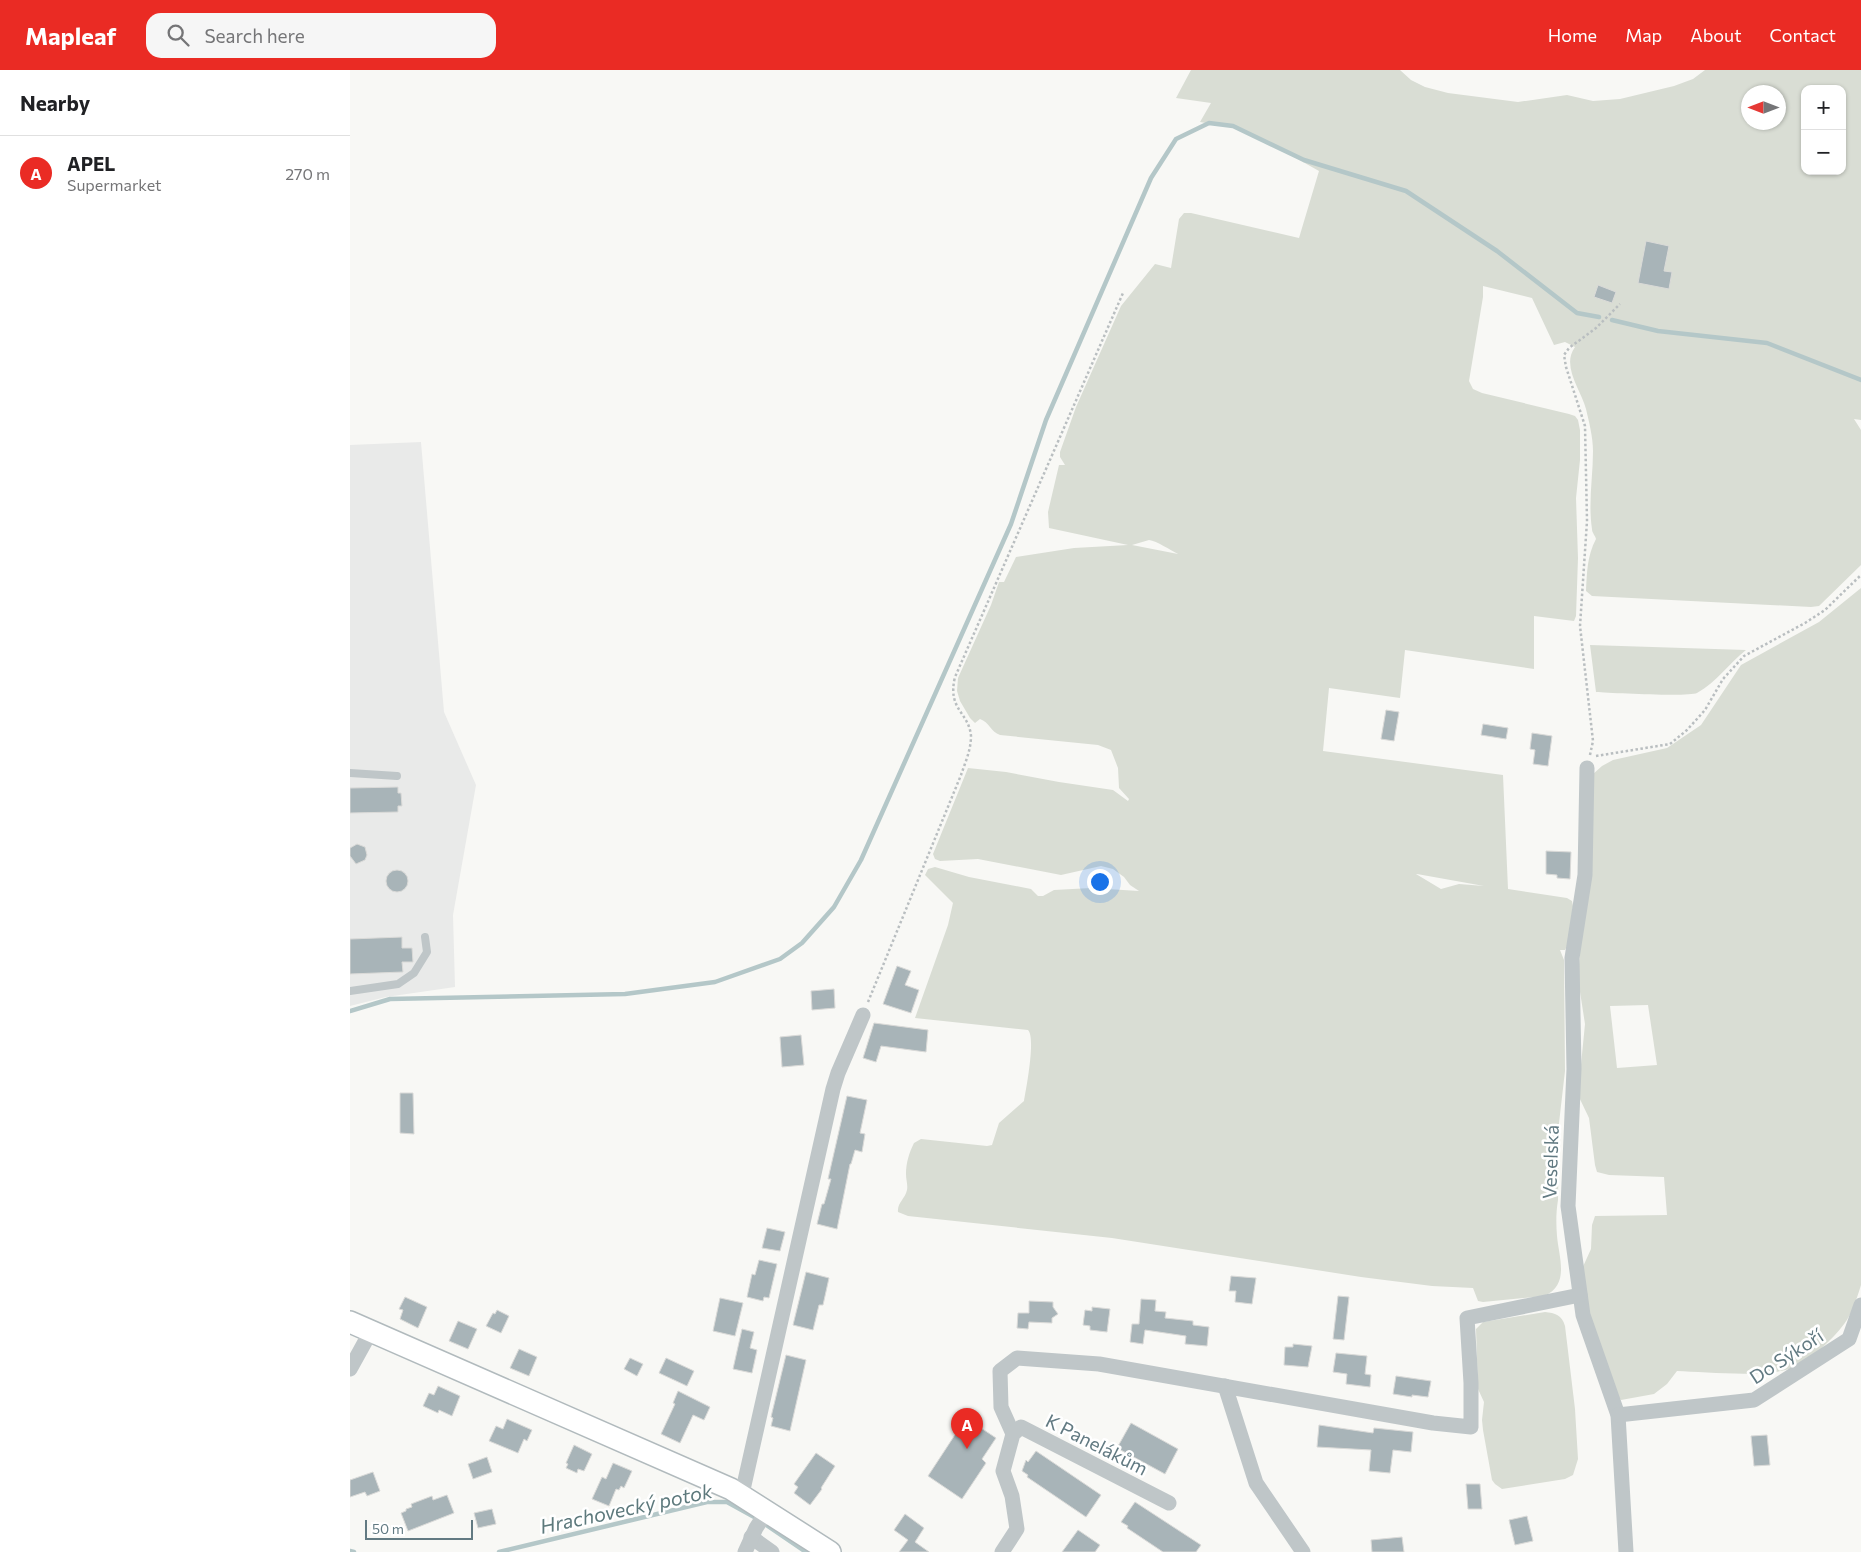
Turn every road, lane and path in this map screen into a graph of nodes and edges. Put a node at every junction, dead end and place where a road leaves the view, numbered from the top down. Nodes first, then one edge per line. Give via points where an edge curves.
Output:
1 (1123, 293) dead end
2 (1620, 304) dead end
3 (1861, 575) edge
4 (1587, 768) dead end
5 (350, 773) edge
6 (397, 776) dead end
7 (424, 937) dead end
8 (350, 991) edge
9 (863, 1015) joint
10 (1580, 1295) junction
11 (1861, 1305) edge
12 (350, 1322) edge
13 (371, 1331) junction
14 (350, 1369) edge
15 (1225, 1386) junction
16 (1618, 1415) junction
17 (1013, 1434) junction
18 (742, 1494) junction
19 (1169, 1503) dead end
20 (759, 1523) junction
21 (745, 1552) edge
22 (772, 1552) edge
23 (830, 1552) edge
24 (1002, 1552) edge
25 (1303, 1552) edge
26 (1626, 1552) edge

1 - 9 path via 955,676 953,698 970,730 968,752
2 - 3 path via 1564,354 1585,426 1587,521 1580,626 1593,741 1590,758 1670,744 1705,710 1723,679 1744,656 1805,624 1825,610
4 - 10 street, Veselská via 1585,875 1572,958 1574,1069 1568,1206
5 - 6 lane
7 - 8 lane via 427,952 414,974 398,984
9 - 18 street via 831,1098
10 - 15 street via 1467,1318 1471,1428
10 - 16 street, Veselská via 1583,1315
11 - 16 street, Do Sýkoří via 1849,1339 1754,1400
12 - 13 street
13 - 14 street
13 - 18 street
15 - 17 street via 1099,1364 1017,1358 1000,1372 1001,1407
15 - 25 street via 1256,1483
16 - 26 street, Veselská
17 - 19 street, K Panelákům via 1021,1428
17 - 24 street via 1003,1471 1012,1496 1017,1529
18 - 20 street
20 - 21 street
20 - 22 street
20 - 23 street

